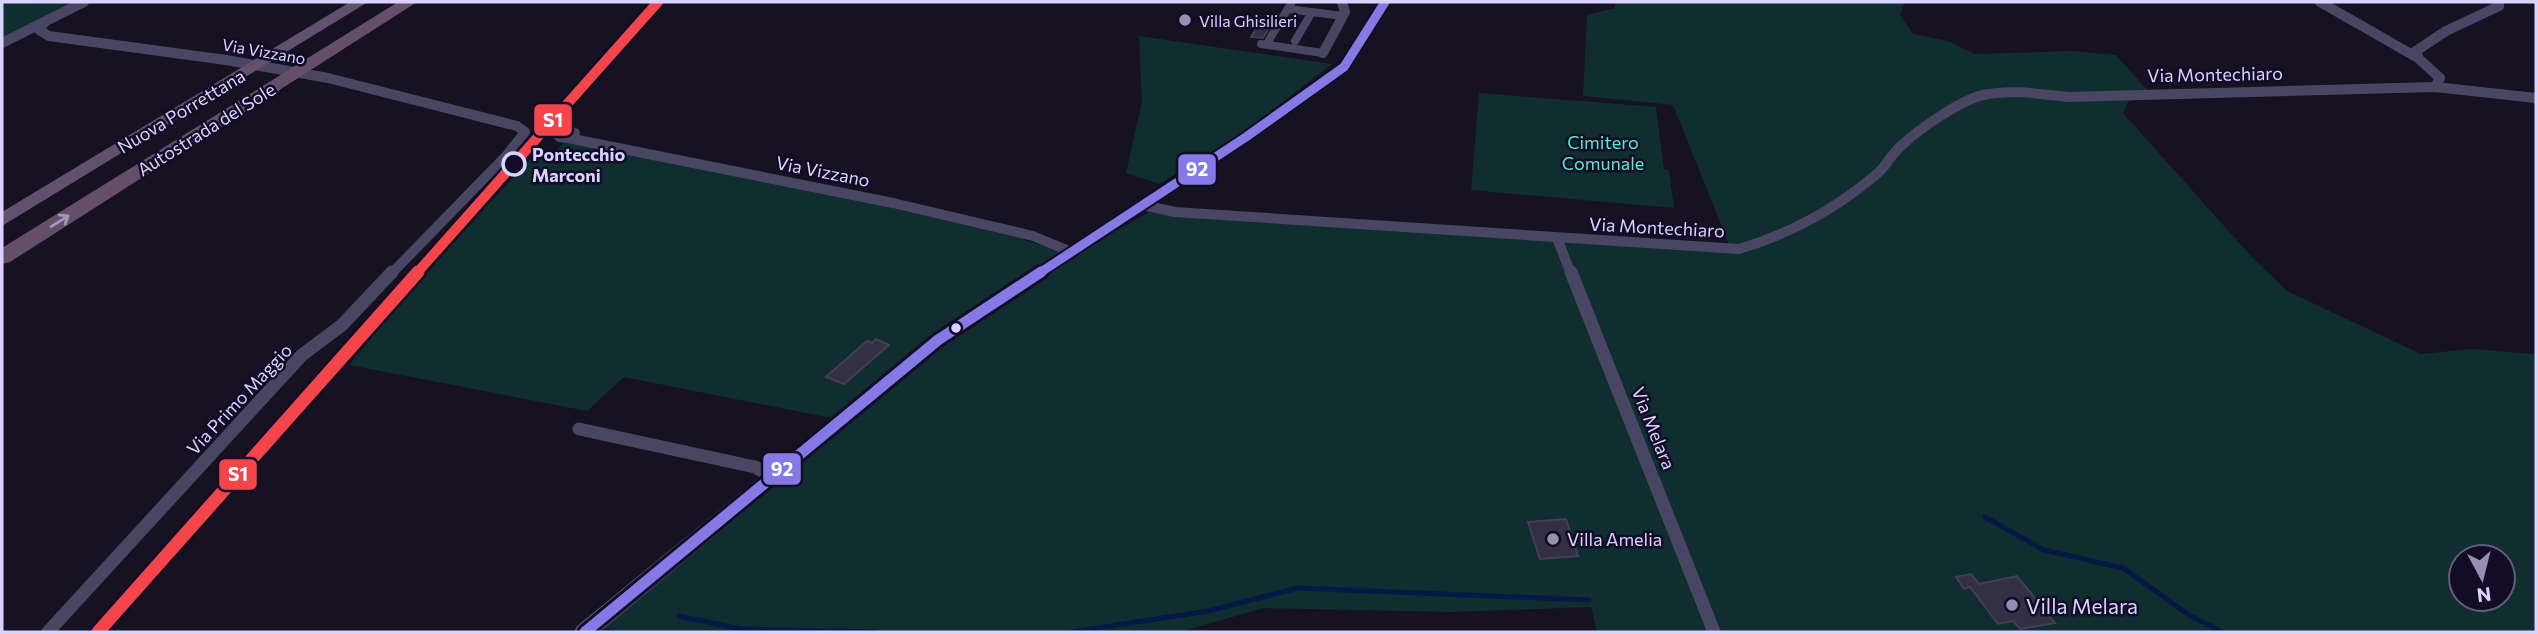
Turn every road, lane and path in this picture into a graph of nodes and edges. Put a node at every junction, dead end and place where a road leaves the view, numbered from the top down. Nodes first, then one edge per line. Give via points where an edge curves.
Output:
1 (84, 2) edge
2 (360, 2) edge
3 (385, 2) edge
4 (409, 2) edge
5 (1342, 2) edge
6 (1385, 2) edge
7 (2320, 2) edge
8 (2331, 2) edge
9 (2499, 2) edge
10 (1290, 6) edge
11 (1312, 12) junction
12 (1343, 16) junction
13 (46, 21) junction
14 (1295, 41) dead end
15 (2, 43) edge
16 (1323, 53) joint
17 (2417, 54) junction
18 (2435, 87) junction
19 (2536, 98) edge
20 (573, 137) dead end
21 (522, 139) joint
22 (1143, 205) junction
23 (2, 220) edge
24 (1557, 238) junction
25 (2, 239) edge
26 (1069, 251) junction
27 (2, 257) edge
28 (579, 429) dead end
29 (771, 477) junction
30 (48, 632) edge
31 (585, 632) edge
32 (1714, 632) edge

1 - 13 street
2 - 23 highway, Nuova Porrettana
3 - 25 highway, Autostrada del Sole
27 -> 4 highway, Autostrada del Sole
5 - 12 street
6 - 22 main road via 1344,67
7 - 17 street
8 - 17 street
9 - 17 street via 2474,19 2436,33
10 - 11 street
10 - 16 street via 1266,43
11 - 12 street
11 - 14 street
12 - 16 street
13 - 15 street
13 - 21 street, Via Vizzano via 39,30 49,36 328,78 517,126 525,132
17 - 18 street via 2441,78
18 - 19 street, Via Montechiaro
18 - 24 street, Via Montechiaro via 2068,97 2014,92 1983,95 1901,145 1880,172 1833,205 1761,244 1720,248
20 - 26 street, Via Vizzano via 893,203 1033,236
21 - 30 street, Via Primo Maggio via 334,335 302,355
22 - 24 street, Via Montechiaro via 1175,212
22 - 26 main road
24 - 32 street, Via Melara
26 - 29 main road via 938,340
28 - 29 street via 755,467
29 - 31 main road

